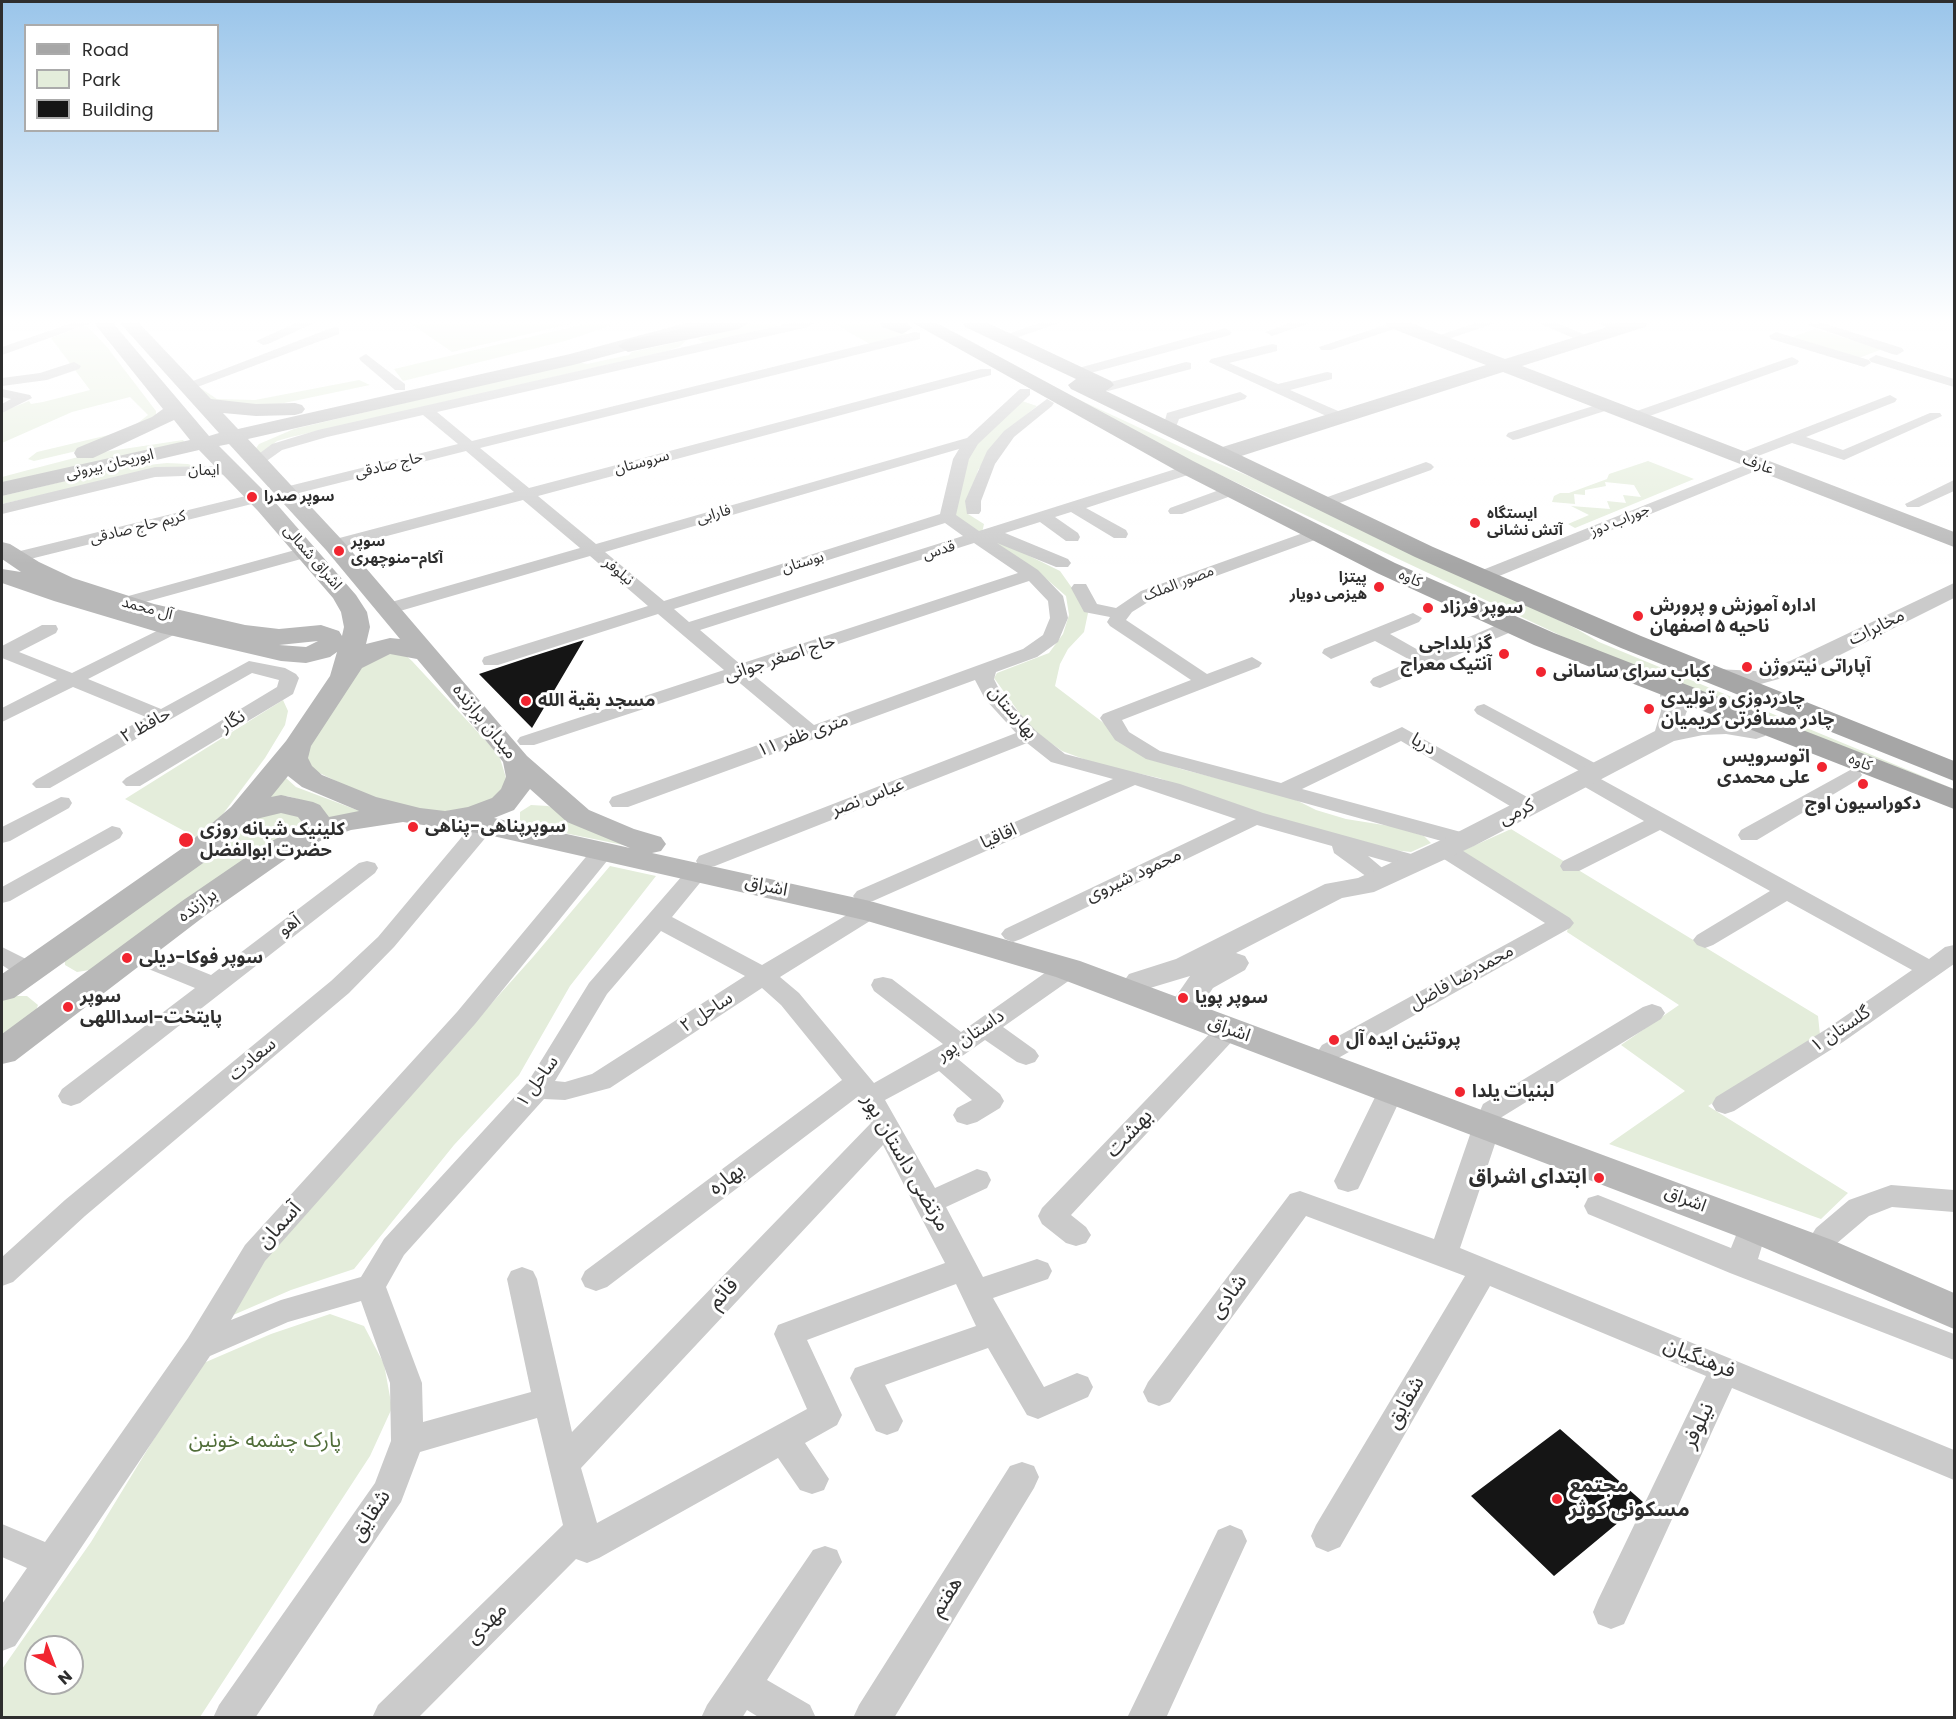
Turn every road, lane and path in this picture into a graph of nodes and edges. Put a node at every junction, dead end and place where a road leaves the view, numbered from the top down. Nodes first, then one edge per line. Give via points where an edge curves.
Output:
1 (170, 403) edge
2 (172, 403) edge
3 (357, 403) edge
4 (359, 403) edge
5 (360, 403) edge
6 (361, 403) edge
7 (450, 403) edge
8 (625, 403) edge
9 (868, 403) edge
10 (1013, 403) edge
11 (1047, 403) joint
12 (1064, 403) edge
13 (1119, 403) edge
14 (1136, 403) edge
15 (1215, 403) edge
16 (1309, 403) edge
17 (1384, 403) edge
18 (1604, 403) edge
19 (1672, 403) edge
20 (1880, 403) edge
21 (205, 405) joint
22 (352, 405) junction
23 (1609, 405) junction
24 (426, 410) junction
25 (304, 416) junction
26 (1636, 416) junction
27 (1935, 416) dead end
28 (1340, 417) junction
29 (1171, 424) junction
30 (1110, 425) junction
31 (1513, 436) dead end
32 (1793, 438) junction
33 (201, 439) junction
34 (972, 441) junction
35 (1198, 441) junction
36 (241, 445) junction
37 (469, 446) junction
38 (86, 453) junction
39 (1224, 454) junction
40 (138, 459) junction
41 (1749, 461) junction
42 (1426, 467) dead end
43 (1191, 469) junction
44 (230, 471) junction
45 (2, 472) edge
46 (1954, 485) edge
47 (2, 489) edge
48 (1233, 490) junction
49 (283, 492) junction
50 (526, 494) junction
51 (258, 498) junction
52 (1325, 504) junction
53 (1913, 504) dead end
54 (1073, 507) junction
55 (2, 509) edge
56 (973, 511) dead end
57 (1176, 511) dead end
58 (947, 517) junction
59 (1043, 517) junction
60 (1317, 533) junction
61 (1120, 534) dead end
62 (1072, 537) dead end
63 (979, 538) junction
64 (1954, 540) edge
65 (333, 545) junction
66 (592, 550) junction
67 (306, 552) junction
68 (1062, 563) dead end
69 (9, 568) edge
70 (1032, 574) junction
71 (1481, 577) junction
72 (1080, 588) dead end
73 (1954, 590) edge
74 (344, 595) junction
75 (113, 606) junction
76 (660, 608) junction
77 (387, 609) junction
78 (1121, 614) junction
79 (1413, 618) dead end
80 (1580, 620) junction
81 (180, 624) junction
82 (1512, 625) junction
83 (49, 629) dead end
84 (685, 629) junction
85 (302, 634) junction
86 (1376, 634) junction
87 (281, 653) junction
88 (426, 653) junction
89 (1330, 653) dead end
90 (490, 661) dead end
91 (1427, 662) junction
92 (1252, 663) dead end
93 (1799, 666) junction
94 (249, 667) joint
95 (987, 669) junction
96 (738, 673) junction
97 (1634, 674) junction
98 (342, 675) junction
99 (1716, 676) junction
100 (72, 680) junction
101 (1204, 680) junction
102 (1380, 682) dead end
103 (1677, 682) junction
104 (1484, 711) dead end
105 (1804, 711) junction
106 (319, 712) junction
107 (2, 716) edge
108 (164, 717) junction
109 (1758, 727) junction
110 (811, 733) junction
111 (1029, 735) junction
112 (1666, 735) junction
113 (297, 746) junction
114 (522, 751) junction
115 (1954, 772) edge
116 (1591, 776) junction
117 (1852, 776) junction
118 (1132, 779) junction
119 (1954, 781) edge
120 (133, 782) dead end
121 (43, 784) dead end
122 (1282, 791) junction
123 (555, 795) junction
124 (1954, 800) edge
125 (620, 802) dead end
126 (61, 803) dead end
127 (1919, 805) junction
128 (1528, 807) junction
129 (242, 813) junction
130 (432, 818) junction
131 (1255, 818) junction
132 (1662, 820) junction
133 (1954, 820) edge
134 (1954, 825) edge
135 (496, 828) junction
136 (112, 833) dead end
137 (311, 833) junction
138 (1749, 835) dead end
139 (2, 836) edge
140 (1331, 840) junction
141 (1454, 845) junction
142 (603, 851) junction
143 (1414, 862) junction
144 (1571, 866) dead end
145 (368, 867) dead end
146 (702, 867) junction
147 (1373, 882) junction
148 (1788, 890) junction
149 (2, 896) edge
150 (867, 904) junction
151 (659, 920) junction
152 (1013, 934) junction
153 (1705, 940) dead end
154 (134, 953) junction
155 (1954, 953) edge
156 (2, 956) edge
157 (40, 963) junction
158 (1068, 969) junction
159 (1930, 969) junction
160 (106, 974) junction
161 (763, 976) junction
162 (1140, 981) junction
163 (212, 985) junction
164 (883, 986) dead end
165 (2, 992) edge
166 (1190, 999) junction
167 (1652, 1012) dead end
168 (43, 1021) junction
169 (986, 1028) junction
170 (1228, 1030) junction
171 (951, 1051) junction
172 (1331, 1051) junction
173 (2, 1052) edge
174 (1026, 1056) dead end
175 (537, 1089) junction
176 (1392, 1089) junction
177 (864, 1090) junction
178 (71, 1096) dead end
179 (1725, 1104) dead end
180 (967, 1115) dead end
181 (1490, 1118) junction
182 (886, 1124) junction
183 (977, 1180) dead end
184 (1348, 1181) dead end
185 (1954, 1201) edge
186 (1299, 1202) joint
187 (929, 1203) junction
188 (1598, 1206) dead end
189 (1753, 1226) junction
190 (1076, 1234) dead end
191 (1826, 1236) junction
192 (1443, 1254) junction
193 (1742, 1266) junction
194 (1484, 1270) junction
195 (1037, 1271) dead end
196 (2, 1274) edge
197 (522, 1279) dead end
198 (596, 1279) dead end
199 (970, 1280) junction
200 (371, 1286) junction
201 (1954, 1289) edge
202 (1954, 1312) edge
203 (995, 1332) junction
204 (199, 1347) junction
205 (1954, 1347) edge
206 (1725, 1369) junction
207 (1077, 1388) dead end
208 (1159, 1392) dead end
209 (549, 1401) junction
210 (887, 1421) dead end
211 (783, 1438) junction
212 (407, 1441) junction
213 (563, 1464) junction
214 (1954, 1465) edge
215 (1022, 1477) dead end
216 (812, 1479) dead end
217 (582, 1530) junction
218 (1328, 1536) dead end
219 (2, 1540) edge
220 (1230, 1541) dead end
221 (52, 1562) junction
222 (825, 1562) dead end
223 (1611, 1612) dead end
224 (2, 1634) edge
225 (742, 1686) junction
226 (232, 1718) edge
227 (391, 1718) edge
228 (720, 1718) edge
229 (797, 1718) edge
230 (872, 1718) edge
231 (1146, 1718) edge

1 - 38 main road via 173,411 159,421
2 - 33 main road, اشراق شمالی
3 - 22 main road, ابوریحان بیرونی
4 - 22 main road
5 - 22 main road, ابوریحان بیرونی
6 - 22 main road
7 - 24 street
8 - 37 street, حاج صادقی
9 - 50 street, سروستان
10 - 34 street, فارابی
11 - 30 main road
11 - 56 street via 995,451 973,501
12 - 30 main road, کاوه
13 - 35 main road, کاوه
14 - 29 main road
15 - 29 street via 1172,416
16 - 28 street
17 - 28 main road
18 - 23 main road, عارف
19 - 26 street
20 - 32 street
21 - 25 main road
21 - 36 main road, اشراق شمالی
22 - 25 main road, ابوریحان بیرونی
23 - 26 main road, عارف
23 - 31 street
24 - 36 street via 277,447
24 - 37 street, نیلوفر
25 - 36 main road, ابوریحان بیرونی
25 - 36 main road
26 - 41 main road, عارف
27 - 32 street via 1844,455
28 - 39 main road
29 - 35 main road
30 - 43 main road, کاوه
32 - 41 street
33 - 36 main road, ابوریحان بیرونی
33 - 38 main road, ابوریحان بیرونی
33 - 40 main road, ابوریحان بیرونی
33 - 44 main road, اشراق شمالی
34 - 58 street via 961,459
34 - 66 street, فارابی
35 - 39 main road, کاوه
36 - 49 main road, اشراق شمالی
37 - 49 street, حاج صادقی
37 - 50 street, نیلوفر
38 - 45 main road, ابوریحان بیرونی
39 - 52 main road, کاوه
40 - 44 main road via 189,461
40 - 47 main road, ابوریحان بیرونی
41 - 64 main road, عارف
41 - 71 street, جوراب دوز
42 - 52 street
43 - 48 main road, کاوه
43 - 54 street, قدس
44 - 51 main road, اشراق شمالی
44 - 55 street, ایمان via 155,472
46 - 53 street
48 - 57 street
48 - 60 main road, کاوه
49 - 65 main road, اشراق شمالی
50 - 65 street, سروستان
50 - 66 street, نیلوفر
51 - 67 main road, اشراق شمالی
51 - 69 street, کریم حاج صادقی
52 - 71 main road, کاوه
54 - 59 street, قدس
54 - 61 street
58 - 63 street, بهارستان
58 - 76 street, بوستان
59 - 62 street
59 - 63 street, قدس
60 - 78 street, مصور الملک via 1147,595
60 - 82 main road, کاوه
63 - 68 street via 1004,538
63 - 70 street, بهارستان
63 - 84 street, قدس
65 - 77 main road, اشراق شمالی
66 - 76 street, نیلوفر
66 - 77 street, فارابی
67 - 74 main road, اشراق شمالی
67 - 75 street
69 - 75 main road, آل محمد
70 - 95 street, بهارستان via 1057,600 1059,618 1051,638 1030,652
70 - 96 street, حاج اصغر جوانی
71 - 80 main road, کاوه
72 - 78 street via 1090,608
73 - 93 street, مخابرات
74 - 85 main road via 339,615
74 - 98 main road, اشراق شمالی via 357,627
75 - 81 main road, آل محمد
76 - 84 street, نیلوفر
76 - 90 street, بوستان
77 - 88 main road, اشراق شمالی
78 - 101 street via 1116,622
79 - 86 street
80 - 99 main road, کاوه
80 - 103 main road
81 - 85 main road, آل محمد via 266,636
81 - 87 main road, آل محمد
81 - 100 street
82 - 91 street
82 - 97 main road, کاوه
83 - 100 street via 4,652
84 - 96 street, نیلوفر
85 - 87 main road via 321,633 330,637 331,644 306,655
86 - 89 street
86 - 91 street
87 - 106 main road via 301,662 309,671
88 - 98 main road via 404,647 374,650 352,663
88 - 114 main road, میدان برازنده
91 - 102 street
92 - 101 street
93 - 99 street, مخابرات via 1757,678
93 - 105 street via 1788,693
94 - 108 street, حافظ ۲
94 - 120 street, نگار via 289,678 286,690
95 - 110 street, ۱۱ متری ظفر
95 - 111 street, بهارستان via 984,678 992,695
96 - 110 street, نیلوفر
96 - 114 street, حاج اصغر جوانی
97 - 103 main road
97 - 109 main road, کاوه
98 - 106 main road
99 - 105 main road, کاوه
100 - 107 street
100 - 108 street
101 - 122 street via 1110,718 1122,736 1153,755
103 - 109 main road
103 - 112 street
103 - 119 main road
104 - 116 street
105 - 115 main road, کاوه
106 - 113 main road
108 - 121 street, حافظ ۲
109 - 112 street, کرمی via 1703,727
109 - 117 main road
109 - 124 main road, کاوه
110 - 125 street, ۱۱ متری ظفر
111 - 118 street, بهارستان via 1058,758
111 - 146 street, عباس نصر
112 - 116 street, کرمی
113 - 129 main road
113 - 130 main road, میدان برازنده via 294,758 299,770 312,781 365,803
114 - 123 main road, اشراق
114 - 130 main road, میدان برازنده via 520,777 514,793 503,804 475,814
116 - 128 street, کرمی
116 - 132 street
117 - 127 main road
117 - 138 street
118 - 131 street, بهارستان
118 - 150 street, اقاقیا
122 - 128 street, دریا via 1402,733
122 - 141 street
123 - 135 main road via 530,798
123 - 146 main road, اشراق via 578,816
126 - 139 street
127 - 133 main road
127 - 134 main road
128 - 141 street, کرمی
129 - 137 main road via 280,804 302,808 316,821
129 - 157 main road via 195,854
130 - 135 main road, اشراق
130 - 137 main road, برازنده via 383,816 347,821
131 - 140 street, بهارستان
131 - 152 street, محمود شیروی
132 - 144 street
132 - 148 street
135 - 142 main road, اشراق
135 - 196 street, سعادت via 340,987 75,1208
136 - 149 street
137 - 154 main road, برازنده via 275,852
140 - 143 street, بهارستان
140 - 147 street
141 - 143 street, کرمی
141 - 172 street, محمدرضا فاضل via 1562,923
142 - 146 main road, اشراق
142 - 204 street, آسمان via 466,1018 255,1253
143 - 147 street, کرمی
145 - 163 street, آهو
146 - 150 main road, اشراق
146 - 151 street, ساحل ۱
147 - 162 street, کرمی via 1335,890 1187,966
147 - 166 street, کرمی via 1349,903 1202,981
148 - 153 street
148 - 159 street
150 - 152 main road, اشراق via 944,913
150 - 158 main road, اشراق
150 - 161 street, ساحل ۲
151 - 161 street, مرتضی داستان پور
151 - 175 street, ساحل ۱ via 598,989
152 - 162 main road, اشراق
154 - 160 main road, برازنده
154 - 163 street
155 - 159 street, گلستان ۱
156 - 157 street
157 - 160 main road via 61,976 84,978
157 - 165 main road
158 - 169 street, داستان پور
158 - 170 main road, اشراق
159 - 179 street, گلستان ۱ via 1834,1036
160 - 168 main road, برازنده
161 - 175 street, ساحل ۲ via 601,1082 565,1091
161 - 177 street, مرتضی داستان پور via 790,999
162 - 166 main road, اشراق
163 - 178 street, آهو
164 - 171 street
165 - 168 main road via 36,989 50,1003
166 - 172 main road, اشراق
167 - 181 street
168 - 173 main road, برازنده
169 - 171 street, داستان پور
169 - 174 street
170 - 176 main road, اشراق
170 - 190 street, بهشت via 1052,1216
171 - 177 street, داستان پور
171 - 180 street via 991,1101
172 - 181 main road, اشراق
175 - 200 street, ساحل ۱ via 394,1247
176 - 181 main road, اشراق
176 - 184 street
177 - 182 street, مرتضی داستان پور
177 - 198 street, بهاره
181 - 189 main road, اشراق
181 - 191 main road, اشراق
181 - 192 street
182 - 187 street, مرتضی داستان پور
182 - 213 street, قائم
183 - 187 street
185 - 191 street via 1891,1196 1859,1208
186 - 192 street, فرهنگیان
186 - 208 street, شادی
187 - 199 street, مرتضی داستان پور
188 - 193 street
189 - 193 street
189 - 202 main road, اشراق
191 - 201 main road, اشراق
192 - 194 street, فرهنگیان
193 - 205 street
194 - 206 street, فرهنگیان
194 - 218 street, شقایق
195 - 199 street
197 - 209 street
199 - 203 street, مرتضی داستان پور
199 - 211 street via 789,1334 826,1415
200 - 204 street via 281,1312
200 - 212 street, شقایق via 406,1383
203 - 207 street, مرتضی داستان پور via 1038,1405
203 - 210 street via 866,1378
204 - 221 street, آسمان
206 - 214 street, فرهنگیان
206 - 223 street, نیلوفر
209 - 212 street
209 - 213 street
211 - 216 street
211 - 217 street via 587,1546
212 - 226 street, شقایق via 389,1491
213 - 217 street
215 - 230 street, هفتم
217 - 227 street, مهدی
219 - 221 street
220 - 231 street
221 - 224 street, آسمان
222 - 225 street
225 - 228 street
225 - 229 street

